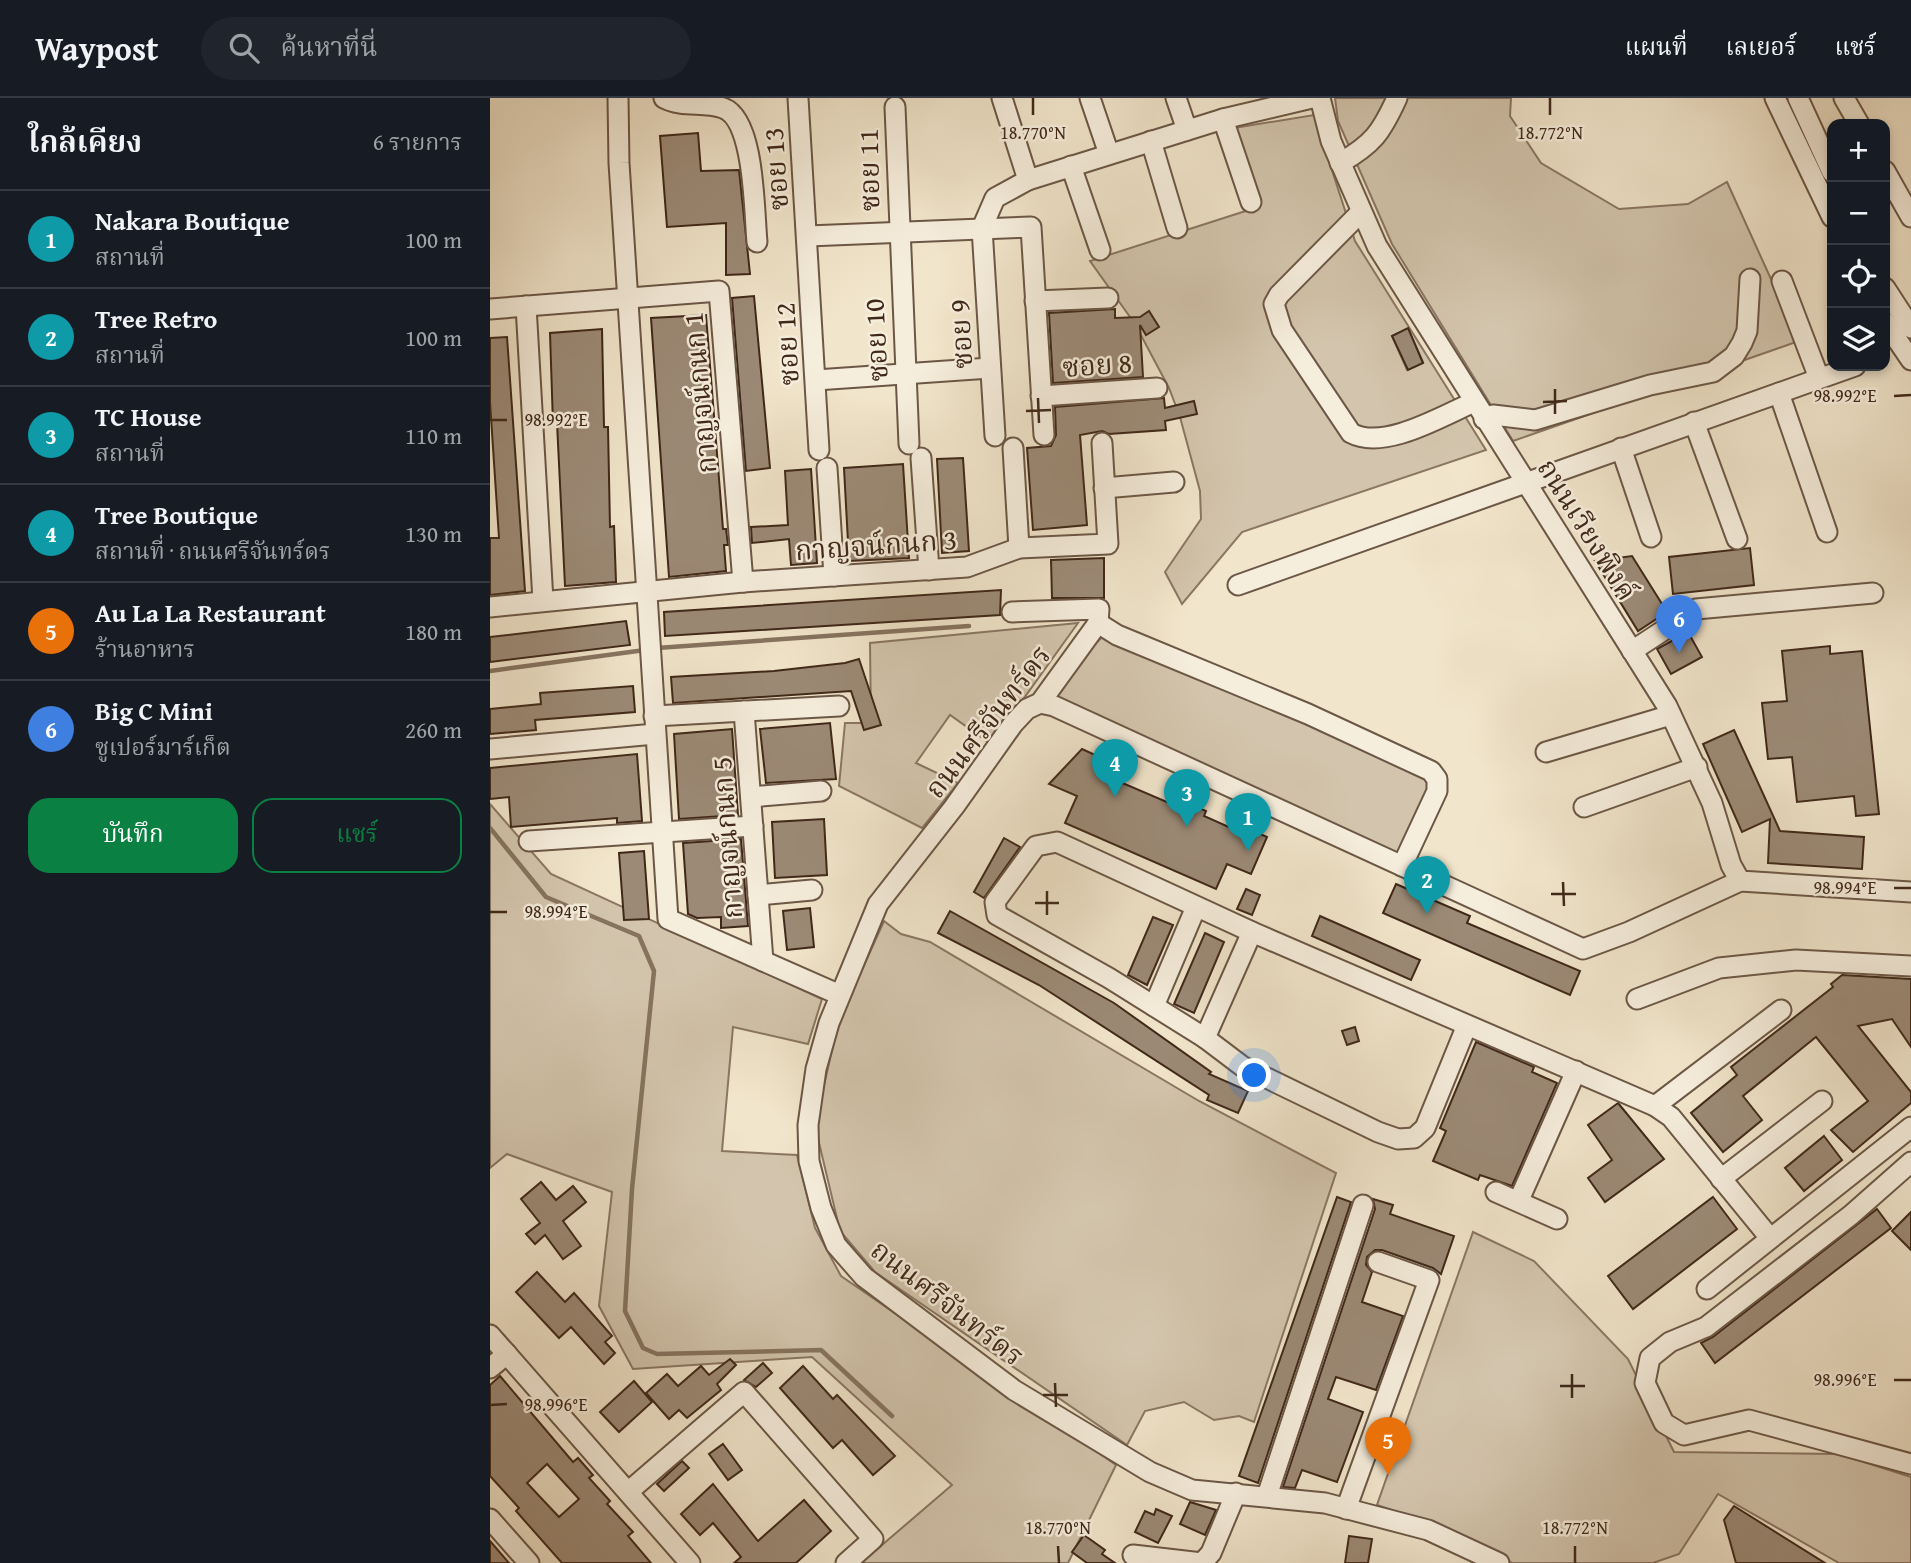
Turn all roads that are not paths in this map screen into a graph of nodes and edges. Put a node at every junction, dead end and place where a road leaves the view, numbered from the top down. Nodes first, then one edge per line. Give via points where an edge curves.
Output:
1 (618, 98) edge
2 (664, 98) edge
3 (799, 98) edge
4 (1002, 98) edge
5 (1090, 98) edge
6 (1176, 98) edge
7 (1312, 98) edge
8 (1320, 98) edge
9 (1397, 98) edge
10 (1775, 98) edge
11 (1798, 98) edge
12 (1844, 98) edge
13 (1258, 104) edge
14 (895, 107) dead end
15 (1223, 119) junction
16 (1856, 119) edge
17 (1186, 130) junction
18 (1151, 141) junction
19 (1109, 154) junction
20 (1827, 161) edge
21 (1340, 163) junction
22 (1071, 166) junction
23 (1028, 180) junction
24 (1890, 180) edge
25 (1251, 202) dead end
26 (1827, 207) edge
27 (1361, 212) junction
28 (1911, 217) edge
29 (982, 228) junction
30 (1177, 228) dead end
31 (898, 232) junction
32 (808, 236) junction
33 (757, 242) dead end
34 (1100, 250) dead end
35 (1749, 279) dead end
36 (1782, 281) dead end
37 (1890, 296) edge
38 (627, 298) junction
39 (1108, 298) dead end
40 (1035, 300) junction
41 (526, 306) junction
42 (490, 309) edge
43 (1911, 328) edge
44 (1890, 329) edge
45 (1911, 360) edge
46 (990, 368) junction
47 (1840, 371) edge
48 (905, 374) junction
49 (1819, 378) junction
50 (816, 380) junction
51 (1157, 388) dead end
52 (1779, 393) junction
53 (1041, 396) junction
54 (1479, 410) junction
55 (1694, 422) junction
56 (1044, 435) dead end
57 (995, 436) dead end
58 (1102, 443) dead end
59 (1013, 448) dead end
60 (1621, 448) junction
61 (1174, 482) dead end
62 (1526, 484) junction
63 (1104, 488) junction
64 (1827, 532) dead end
65 (1651, 537) dead end
66 (1737, 539) dead end
67 (1019, 548) junction
68 (929, 570) junction
69 (834, 576) junction
70 (743, 582) junction
71 (1238, 585) dead end
72 (646, 590) junction
73 (1873, 593) dead end
74 (543, 601) junction
75 (490, 607) edge
76 (1012, 611) dead end
77 (1098, 623) junction
78 (1632, 651) junction
79 (1040, 703) junction
80 (839, 706) dead end
81 (744, 711) junction
82 (1671, 715) junction
83 (654, 725) junction
84 (490, 749) edge
85 (1546, 752) dead end
86 (1697, 767) junction
87 (821, 791) dead end
88 (751, 797) junction
89 (1584, 807) dead end
90 (753, 827) junction
91 (661, 832) junction
92 (529, 841) dead end
93 (1402, 866) junction
94 (1740, 881) junction
95 (812, 890) dead end
96 (1911, 892) edge
97 (758, 895) junction
98 (1196, 906) junction
99 (1252, 932) junction
100 (763, 961) junction
101 (1911, 966) edge
102 (840, 995) junction
103 (1637, 999) dead end
104 (1154, 1006) junction
105 (1781, 1010) dead end
106 (1467, 1025) junction
107 (1205, 1038) junction
108 (1576, 1072) junction
109 (1822, 1101) dead end
110 (1655, 1105) junction
111 (1911, 1127) edge
112 (1911, 1162) edge
113 (1721, 1179) junction
114 (1496, 1192) dead end
115 (1519, 1200) junction
116 (1363, 1205) dead end
117 (1557, 1219) dead end
118 (1770, 1238) junction
119 (1378, 1262) dead end
120 (1707, 1289) dead end
121 (490, 1335) edge
122 (507, 1354) junction
123 (490, 1368) edge
124 (1911, 1464) edge
125 (628, 1492) junction
126 (1236, 1493) junction
127 (1267, 1496) junction
128 (1346, 1509) junction
129 (490, 1519) edge
130 (1133, 1555) dead end
131 (529, 1563) edge
132 (691, 1563) edge
133 (846, 1563) edge
134 (1499, 1563) edge

1 - 38 street
2 - 33 street via 725,109 737,120 748,154
3 - 32 street, ซอย 13
4 - 23 street
5 - 19 street
6 - 17 street
7 - 13 street
8 - 21 street, ถนนเวียงพิงค์
9 - 21 street via 1379,134
10 - 26 street
11 - 20 street
12 - 16 street
13 - 15 street
14 - 31 street, ซอย 11
15 - 17 street
15 - 25 street
17 - 18 street
18 - 19 street
18 - 30 street
19 - 22 street
21 - 27 street, ถนนเวียงพิงค์
22 - 23 street
22 - 34 street
23 - 29 street via 995,198
24 - 28 street
27 - 54 street, ถนนเวียงพิงค์
27 - 54 street via 1279,295 1274,304 1282,330 1351,433 1362,439 1379,439
29 - 31 street
29 - 40 street, ซอย 8 via 1031,226
29 - 46 street, ซอย 9
31 - 32 street
31 - 48 street, ซอย 10
32 - 50 street, ซอย 12
35 - 54 street via 1747,331 1734,356 1713,372 1650,384 1535,421
36 - 49 street
37 - 43 street
38 - 41 street
38 - 70 street, กาญจน์กนก 1 via 719,291
38 - 72 street
39 - 40 street
40 - 53 street, ซอย 8
41 - 42 street
41 - 74 street
44 - 45 street
46 - 48 street
46 - 57 street, ซอย 9
47 - 49 street
48 - 50 street
48 - 68 street, ซอย 10
49 - 52 street
50 - 69 street, ซอย 12
51 - 53 street, ซอย 8
52 - 55 street
52 - 64 street
53 - 56 street, ซอย 8
54 - 62 street, ถนนเวียงพิงค์
55 - 60 street
55 - 66 street
58 - 63 street
59 - 67 street
60 - 62 street
60 - 65 street
61 - 63 street
62 - 71 street
62 - 78 street, ถนนเวียงพิงค์
63 - 67 street, กาญจน์กนก 3 via 1108,544
67 - 68 street, กาญจน์กนก 3 via 967,567
68 - 69 street, กาญจน์กนก 3
69 - 70 street, กาญจน์กนก 3
70 - 72 street, กาญจน์กนก 3
72 - 74 street, กาญจน์กนก 3
72 - 83 street
73 - 78 street via 1696,609
74 - 75 street, กาญจน์กนก 3
76 - 77 street via 1098,608
77 - 79 street, ถนนศรีจันทร์ดร
77 - 93 street via 1431,771 1438,788
78 - 82 street, ถนนเวียงพิงค์
79 - 93 street
79 - 102 street, ถนนศรีจันทร์ดร via 1013,724 878,904
80 - 81 street
81 - 83 street
81 - 88 street, กาญจน์กนก 5
82 - 85 street
82 - 86 street, ถนนเวียงพิงค์
83 - 84 street
83 - 91 street
86 - 89 street
86 - 94 street, ถนนเวียงพิงค์
87 - 88 street
88 - 90 street, กาญจน์กนก 5
90 - 91 street
90 - 97 street, กาญจน์กนก 5
91 - 92 street
91 - 100 street via 668,919
93 - 94 street via 1583,949
94 - 96 street
95 - 97 street
97 - 100 street, กาญจน์กนก 5
98 - 99 street
98 - 104 street
98 - 104 street via 1057,842 1035,846 995,902 997,915
99 - 106 street
99 - 107 street
100 - 102 street
101 - 103 street via 1796,960 1720,968
102 - 126 street, ถนนศรีจันทร์ดร via 816,1069 808,1125 809,1161 836,1245 864,1277 1014,1390 1150,1472 1192,1490
104 - 107 street
105 - 110 street
106 - 107 street via 1425,1128 1407,1140 1378,1132 1254,1072
106 - 108 street
108 - 110 street
108 - 115 street
109 - 113 street
110 - 113 street via 1671,1117
111 - 118 street
112 - 124 street via 1851,1215 1706,1327 1670,1342 1650,1358 1645,1382 1664,1423 1684,1435 1749,1420
113 - 118 street
114 - 115 street
115 - 117 street
116 - 127 street
118 - 120 street
119 - 128 street via 1429,1280
121 - 122 street
122 - 123 street
122 - 125 street
125 - 132 street
125 - 133 street via 744,1392 873,1539
126 - 127 street, ถนนศรีจันทร์ดร
126 - 130 street via 1211,1553 1202,1563
127 - 128 street, ถนนศรีจันทร์ดร
128 - 134 street, ถนนศรีจันทร์ดร via 1428,1530
129 - 131 street

